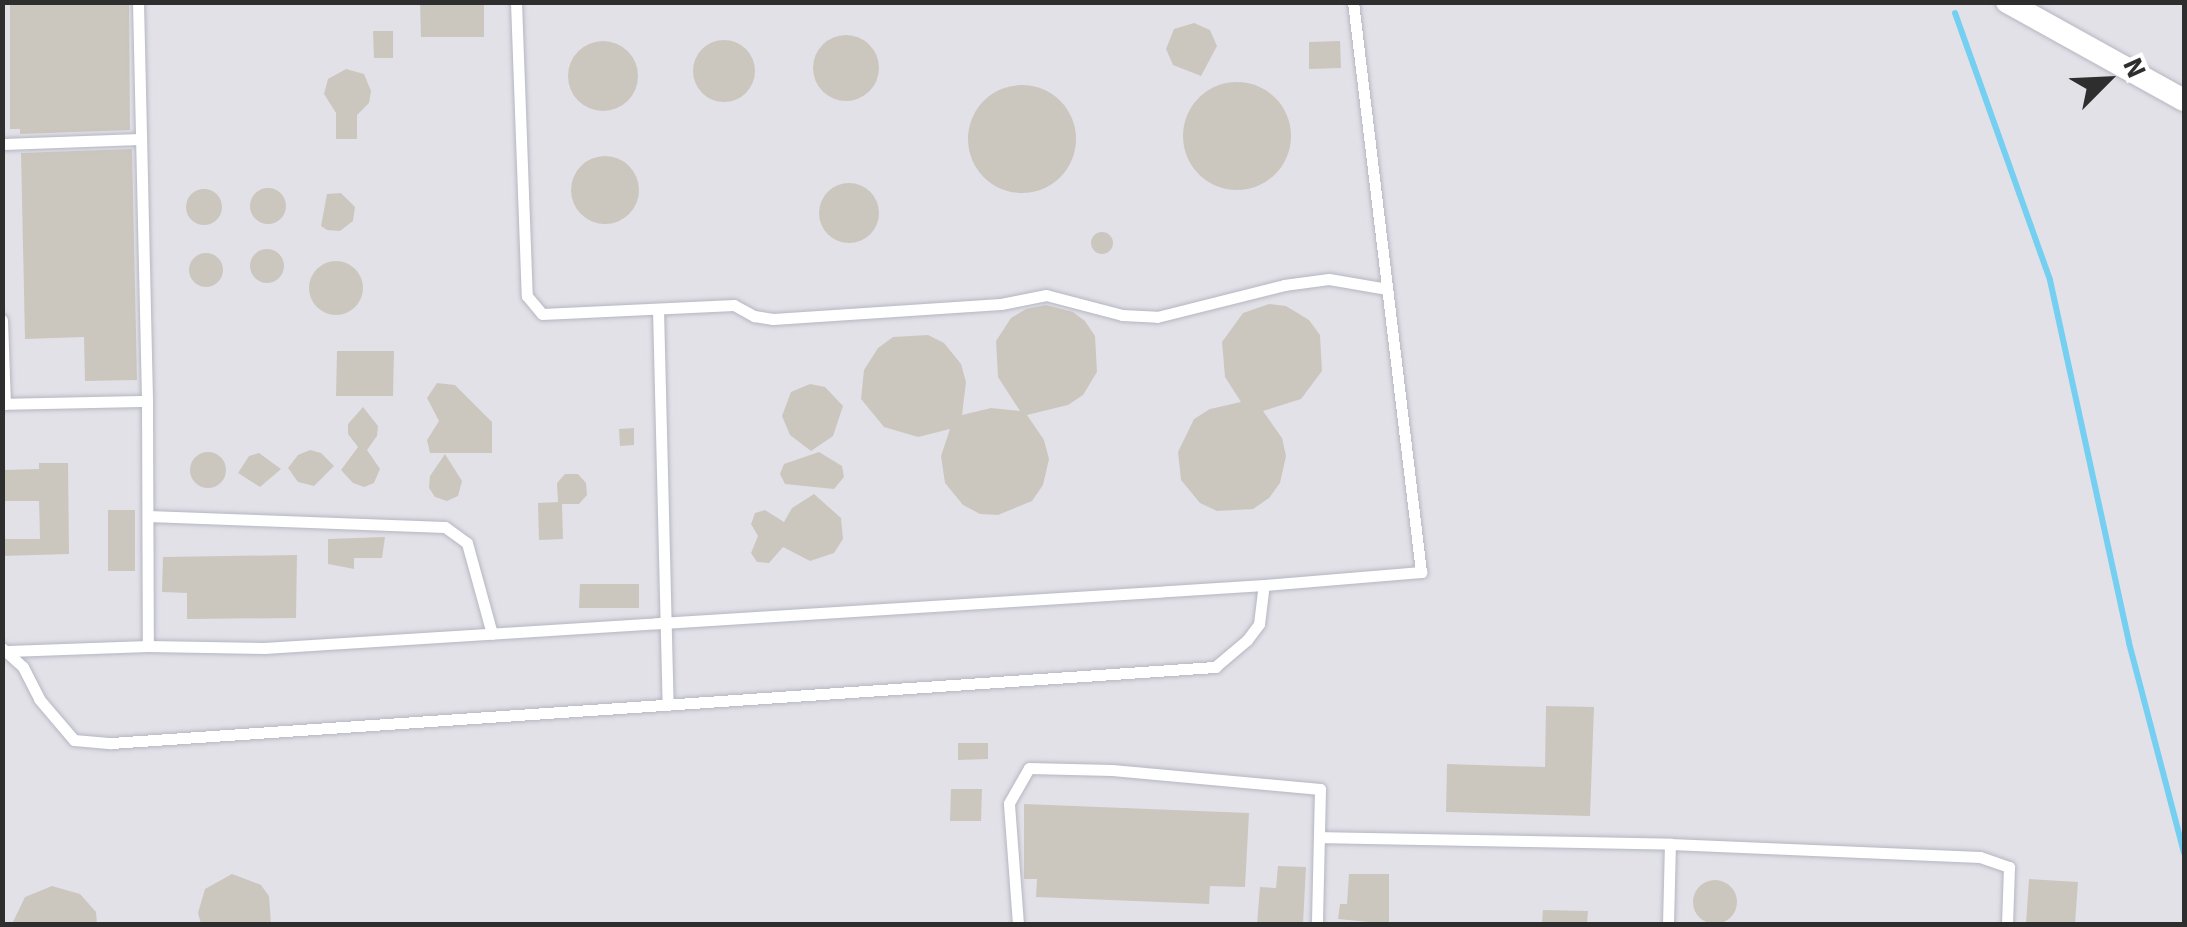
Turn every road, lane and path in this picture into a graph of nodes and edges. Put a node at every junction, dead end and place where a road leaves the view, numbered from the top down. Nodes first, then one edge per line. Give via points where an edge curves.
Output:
1 (138, 2) edge
2 (516, 2) edge
3 (1354, 2) edge
4 (2007, 2) edge
5 (2184, 100) edge
6 (141, 139) junction
7 (2, 144) edge
8 (1387, 288) junction
9 (658, 308) junction
10 (2, 320) edge
11 (148, 401) junction
12 (4, 404) edge
13 (148, 516) junction
14 (1264, 585) junction
15 (666, 623) junction
16 (492, 634) junction
17 (148, 646) junction
18 (5, 650) edge
19 (668, 705) junction
20 (1319, 837) junction
21 (1670, 844) junction
22 (1018, 924) edge
23 (1317, 924) edge
24 (1668, 924) edge
25 (2007, 924) edge

1 - 6 lane
2 - 9 lane via 530,304 542,314
3 - 8 lane
4 - 5 street
6 - 7 lane
6 - 11 lane
8 - 9 lane via 1328,279 1157,317 1046,295 1001,304 773,319 734,304
8 - 14 lane via 1421,572
9 - 15 lane
10 - 12 lane
11 - 12 lane
11 - 13 lane
13 - 16 lane via 445,527 467,544
13 - 17 lane
14 - 15 lane
14 - 19 lane via 1259,624 1215,667
15 - 16 lane
15 - 19 lane
16 - 17 lane via 264,648
17 - 18 lane
18 - 19 lane via 74,740 111,743
20 - 21 lane
20 - 22 lane via 1320,789 1029,768 1009,803
20 - 23 lane
21 - 24 lane
21 - 25 lane via 1980,858 2008,866

